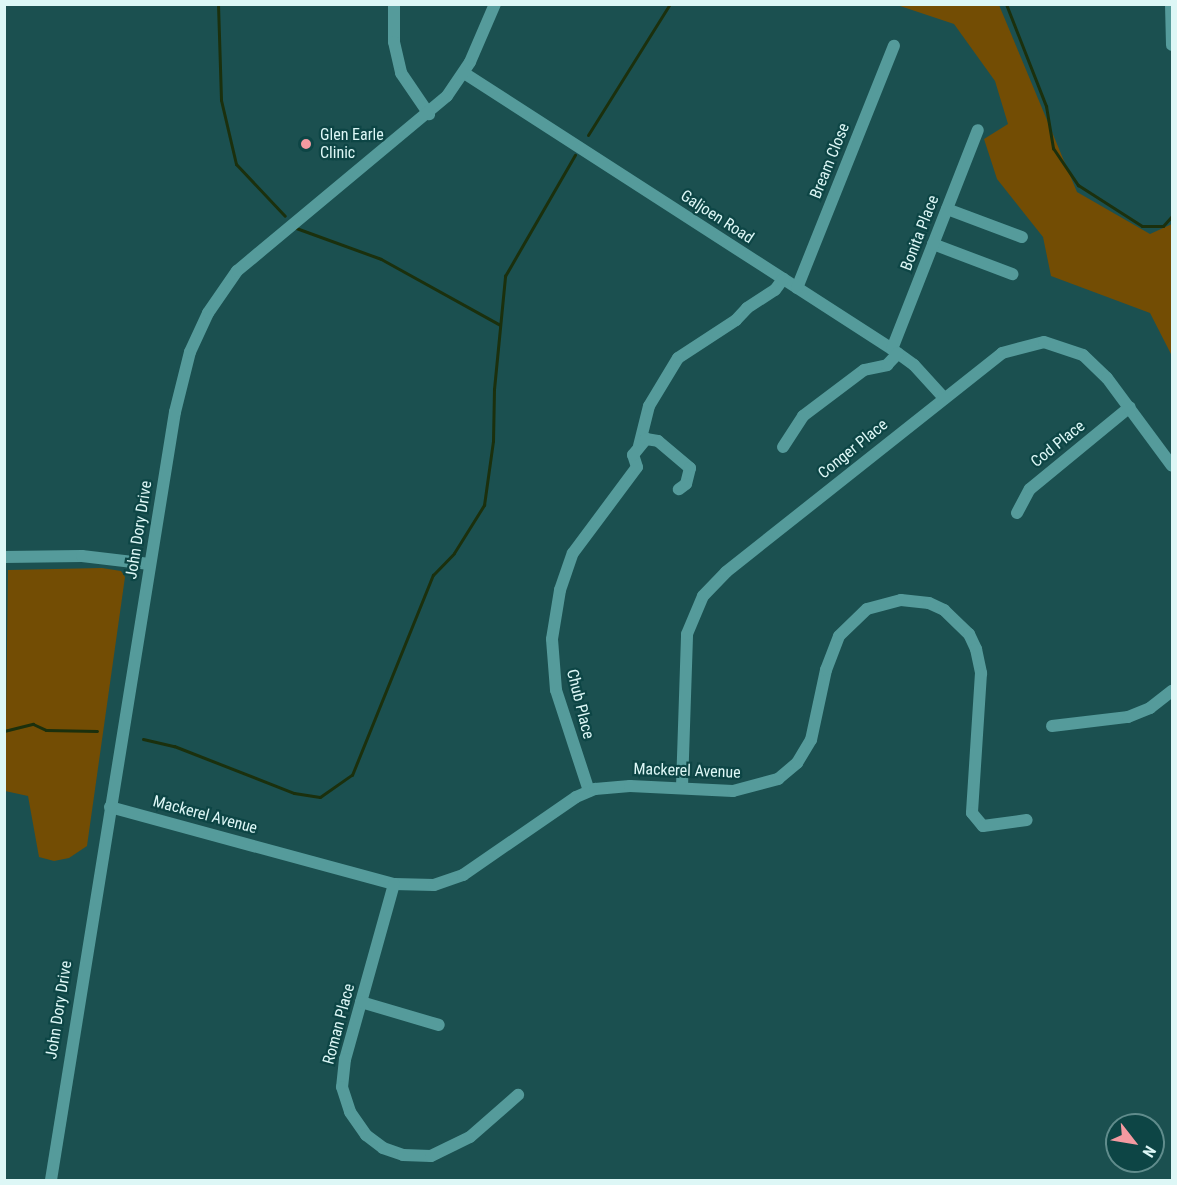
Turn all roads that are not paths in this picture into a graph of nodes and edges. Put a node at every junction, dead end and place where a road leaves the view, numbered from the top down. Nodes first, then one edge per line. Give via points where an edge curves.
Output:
1 (394, 4) edge
2 (495, 4) edge
3 (1171, 4) edge
4 (1173, 45) edge
5 (894, 46) dead end
6 (464, 73) junction
7 (429, 114) junction
8 (978, 130) dead end
9 (947, 209) junction
10 (1022, 237) dead end
11 (933, 244) junction
12 (1012, 274) dead end
13 (783, 279) junction
14 (797, 288) junction
15 (895, 351) junction
16 (944, 398) junction
17 (1130, 407) junction
18 (639, 446) junction
19 (783, 447) dead end
20 (1173, 465) edge
21 (679, 489) dead end
22 (1017, 513) dead end
23 (4, 557) edge
24 (150, 564) junction
25 (1173, 691) edge
26 (1052, 726) dead end
27 (682, 787) junction
28 (589, 791) junction
29 (110, 807) junction
30 (1027, 820) dead end
31 (394, 884) junction
32 (361, 1002) junction
33 (439, 1025) dead end
34 (518, 1095) dead end
35 (51, 1180) edge

1 - 7 street via 393,42 401,73
2 - 6 street, John Dory Drive
3 - 4 street
5 - 14 street, Bream Close
6 - 7 street, John Dory Drive
6 - 13 street, Galjoen Road
7 - 24 street, John Dory Drive via 265,245 237,271 216,300 196,336 182,378
8 - 9 street, Bonita Place
9 - 10 street
9 - 11 street, Bonita Place
11 - 12 street
11 - 15 street, Bonita Place
13 - 14 street, Galjoen Road
13 - 18 street via 736,320 678,358 649,406
14 - 15 street, Galjoen Road
15 - 16 street, Galjoen Road
15 - 19 street via 887,364 864,370 803,416
16 - 17 street, Conger Place via 1002,353 1044,342 1083,355
16 - 27 street, Conger Place via 726,572 703,596 687,634
17 - 20 street, Conger Place
17 - 22 street, Cod Place via 1030,489
18 - 21 street via 654,438 690,468 686,484
18 - 28 street, Chub Place via 633,456 637,467 573,553 556,611 552,639 556,690
23 - 24 street via 82,556
24 - 29 street, John Dory Drive
25 - 26 street via 1150,708 1128,717
27 - 28 street, Mackerel Avenue via 615,786
27 - 30 street, Mackerel Avenue via 751,789 786,774 811,740 826,670 839,636 867,609 889,601 915,600 951,615 969,634 976,649 981,673 972,813 983,826
28 - 31 street, Mackerel Avenue via 450,881 419,887
29 - 31 street, Mackerel Avenue
29 - 35 street, John Dory Drive
31 - 32 street, Roman Place
32 - 33 street
32 - 34 street, Roman Place via 345,1059 342,1087 356,1124 383,1148 418,1156 444,1152 470,1137

